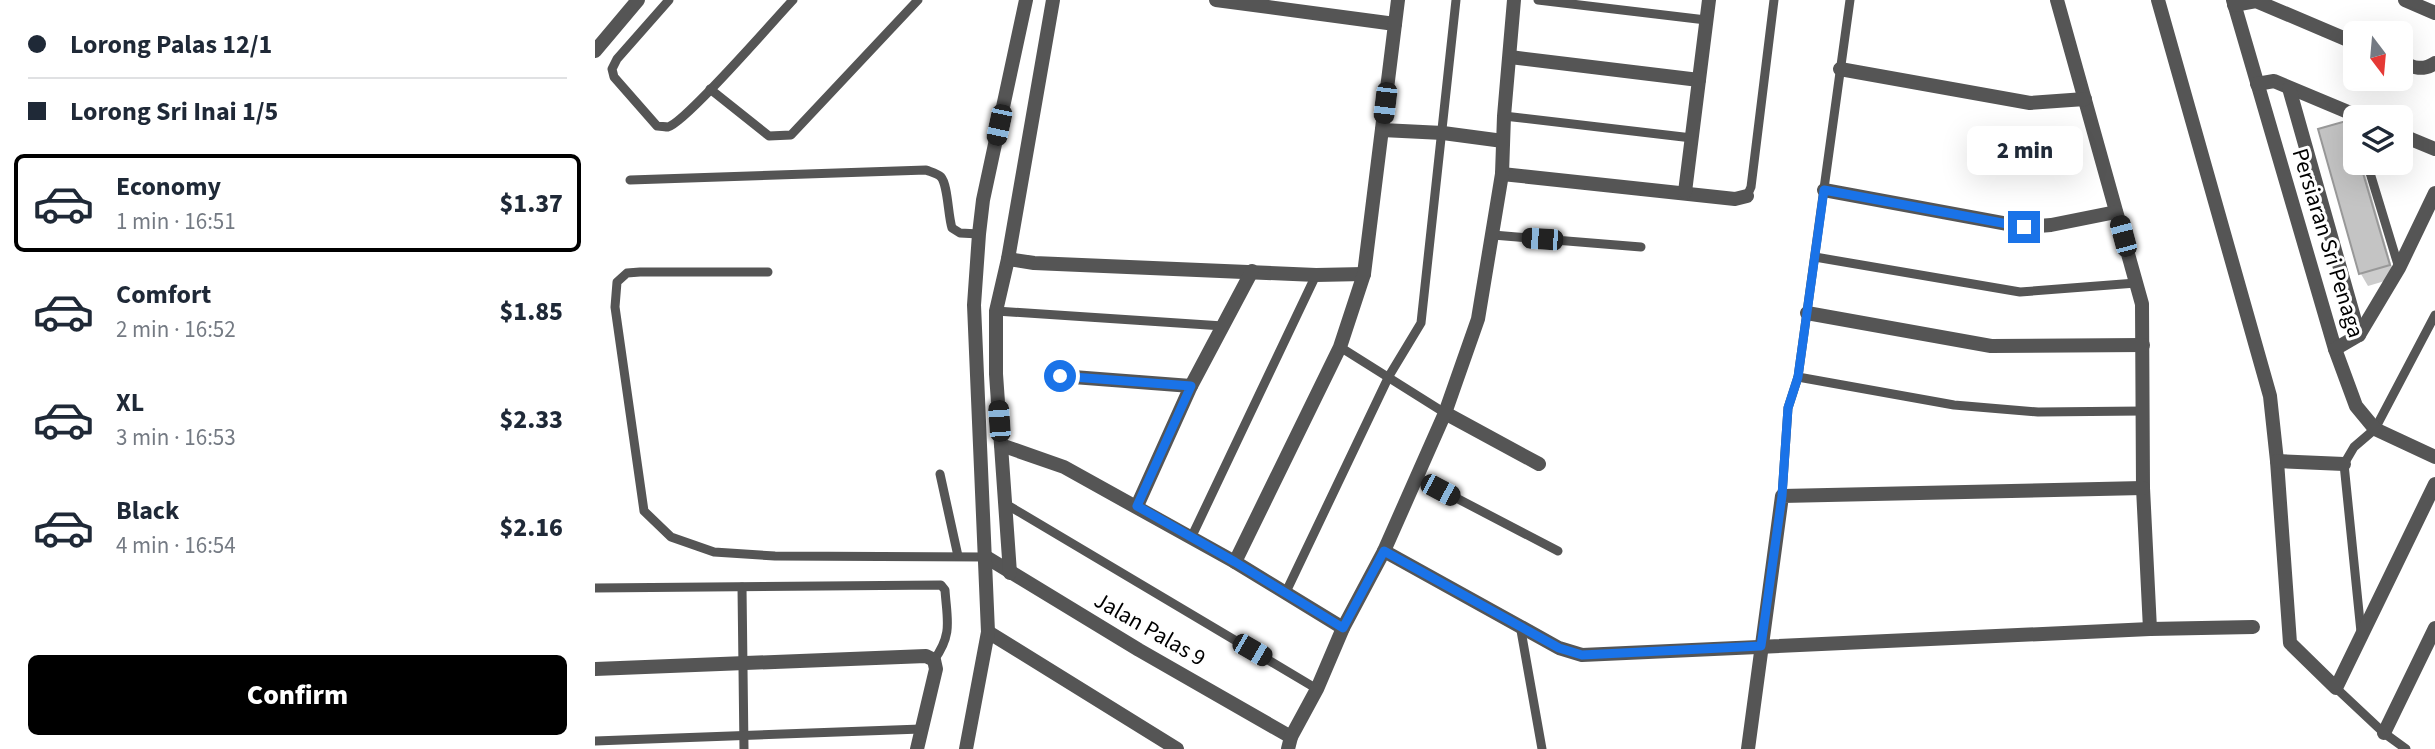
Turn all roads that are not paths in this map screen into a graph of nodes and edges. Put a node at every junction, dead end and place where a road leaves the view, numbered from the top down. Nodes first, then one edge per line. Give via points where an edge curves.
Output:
1 (669, 0) edge
2 (793, 0) edge
3 (918, 0) edge
4 (1025, 0) edge
5 (1053, 0) edge
6 (1216, 0) edge
7 (1398, 0) edge
8 (1456, 0) edge
9 (1514, 0) edge
10 (1538, 0) edge
11 (1709, 0) edge
12 (1774, 0) edge
13 (1850, 0) edge
14 (2057, 0) edge
15 (2158, 0) edge
16 (2405, 0) edge
17 (630, 3) edge
18 (2234, 3) edge
19 (2435, 13) edge
20 (1706, 20) junction
21 (1395, 24) junction
22 (2343, 38) edge
23 (595, 51) edge
24 (1510, 57) junction
25 (2435, 63) edge
26 (2413, 67) edge
27 (1840, 69) junction
28 (1699, 80) junction
29 (2257, 84) junction
30 (2289, 88) junction
31 (710, 89) junction
32 (2085, 99) junction
33 (2343, 112) edge
34 (1504, 116) junction
35 (1382, 130) junction
36 (1443, 134) junction
37 (1692, 138) junction
38 (2413, 140) edge
39 (1503, 141) junction
40 (2435, 149) edge
41 (1502, 174) junction
42 (2371, 175) edge
43 (630, 180) dead end
44 (1824, 190) junction
45 (1685, 192) junction
46 (2435, 193) edge
47 (1747, 196) joint
48 (2116, 212) junction
49 (979, 234) junction
50 (1493, 235) junction
51 (1641, 247) dead end
52 (1815, 257) junction
53 (1009, 259) junction
54 (2399, 268) junction
55 (1252, 271) junction
56 (768, 272) dead end
57 (1364, 274) junction
58 (1316, 275) junction
59 (2136, 283) junction
60 (996, 311) junction
61 (1807, 313) junction
62 (2435, 315) edge
63 (1223, 326) junction
64 (2359, 335) junction
65 (2143, 345) junction
66 (1340, 347) junction
67 (2335, 349) junction
68 (1060, 376) dead end
69 (1389, 376) junction
70 (1798, 377) junction
71 (1191, 386) junction
72 (2143, 411) junction
73 (1445, 412) junction
74 (2375, 429) junction
75 (1001, 445) junction
76 (2435, 457) edge
77 (2277, 461) junction
78 (1539, 464) dead end
79 (2344, 464) junction
80 (940, 474) dead end
81 (1416, 477) junction
82 (2435, 484) edge
83 (2143, 488) junction
84 (1782, 496) junction
85 (1004, 503) junction
86 (1137, 506) junction
87 (1191, 538) junction
88 (1384, 551) junction
89 (1558, 551) dead end
90 (958, 556) junction
91 (986, 557) junction
92 (1235, 562) junction
93 (1010, 573) junction
94 (742, 587) junction
95 (595, 588) edge
96 (1285, 594) junction
97 (1520, 625) junction
98 (2253, 627) dead end
99 (1343, 628) junction
100 (2435, 628) edge
101 (2150, 629) junction
102 (988, 632) junction
103 (2362, 635) junction
104 (1761, 646) junction
105 (934, 660) junction
106 (743, 662) junction
107 (595, 669) edge
108 (2336, 688) junction
109 (1317, 689) junction
110 (921, 729) junction
111 (2385, 733) junction
112 (744, 736) junction
113 (595, 741) edge
114 (1290, 743) edge
115 (744, 749) edge
116 (917, 749) edge
117 (966, 749) edge
118 (1178, 749) edge
119 (1542, 749) edge
120 (1748, 749) edge
121 (2406, 749) edge

1 - 31 lane via 617,60 614,77 657,126 680,120
2 - 31 lane
3 - 31 lane via 791,135 769,136
4 - 49 street
5 - 53 street
6 - 21 street
7 - 21 street
8 - 36 lane
9 - 24 street
10 - 20 lane
11 - 20 street
12 - 47 lane
13 - 27 lane
14 - 32 street
15 - 77 street via 2270,396
16 - 19 street
17 - 23 street
18 - 22 street via 2256,1
18 - 29 street, Persiaran Sri Penaga
20 - 28 street
21 - 35 street
24 - 28 street
24 - 34 street
25 - 26 street
27 - 32 street via 2030,103
27 - 44 lane
28 - 37 street
29 - 30 street via 2274,81
29 - 67 street, Persiaran Sri Penaga
30 - 33 street
30 - 64 street
32 - 48 street
34 - 37 lane
34 - 39 street
35 - 36 street
35 - 57 street
36 - 39 street
36 - 69 lane via 1420,323
37 - 45 street
38 - 40 street
39 - 41 street
41 - 45 street
41 - 50 street
42 - 54 lane
43 - 49 lane via 926,170 944,181 952,229
44 - 48 street via 2024,227
44 - 52 lane
45 - 47 street via 1735,199
46 - 54 street
48 - 59 street
49 - 91 street via 974,305
50 - 51 lane
50 - 73 street via 1478,319
52 - 59 lane via 2020,292
52 - 61 lane
53 - 55 street
53 - 60 street
54 - 64 street
55 - 58 street
55 - 63 street
56 - 90 lane via 641,272 627,274 617,282 615,307 643,511 671,537 714,552
57 - 58 street
57 - 66 street
58 - 87 lane
59 - 65 street via 2142,304
60 - 63 lane
60 - 75 street
61 - 65 street via 1991,346
61 - 70 lane
62 - 74 lane
63 - 71 street
64 - 67 street
65 - 72 street
66 - 69 lane
66 - 92 street
67 - 74 street, Persiaran Sri Penaga via 2356,406
68 - 71 street
69 - 73 lane
69 - 96 lane
70 - 72 lane via 1954,405 2038,412
70 - 84 lane via 1788,408
71 - 86 street
72 - 83 street
73 - 78 street
73 - 81 street
74 - 76 street, Persiaran Sri Penaga
74 - 79 lane via 2354,447
75 - 85 street
75 - 86 street via 1063,467
77 - 79 street
77 - 108 street via 2290,643
79 - 103 lane
80 - 90 lane
81 - 88 street
81 - 89 lane
82 - 103 street
83 - 84 street
83 - 101 street
84 - 104 street
85 - 93 street
85 - 109 lane
86 - 87 street
87 - 92 street
88 - 97 street
88 - 99 street
90 - 91 lane
91 - 93 street, Jalan Palas 9
91 - 102 street
92 - 96 street
93 - 114 street, Jalan Palas 9
94 - 95 lane
94 - 105 lane via 941,585 947,635
94 - 106 lane
96 - 99 street
97 - 104 street via 1559,648 1582,655
97 - 119 lane
98 - 101 street
99 - 109 street
100 - 111 street
101 - 104 street
102 - 117 street
102 - 118 street
103 - 108 street
104 - 120 street
105 - 106 street via 926,656
105 - 110 street via 936,669
106 - 107 street
106 - 112 lane
108 - 111 lane
109 - 114 street
110 - 112 lane
110 - 116 street
111 - 121 lane
112 - 113 lane
112 - 115 lane

